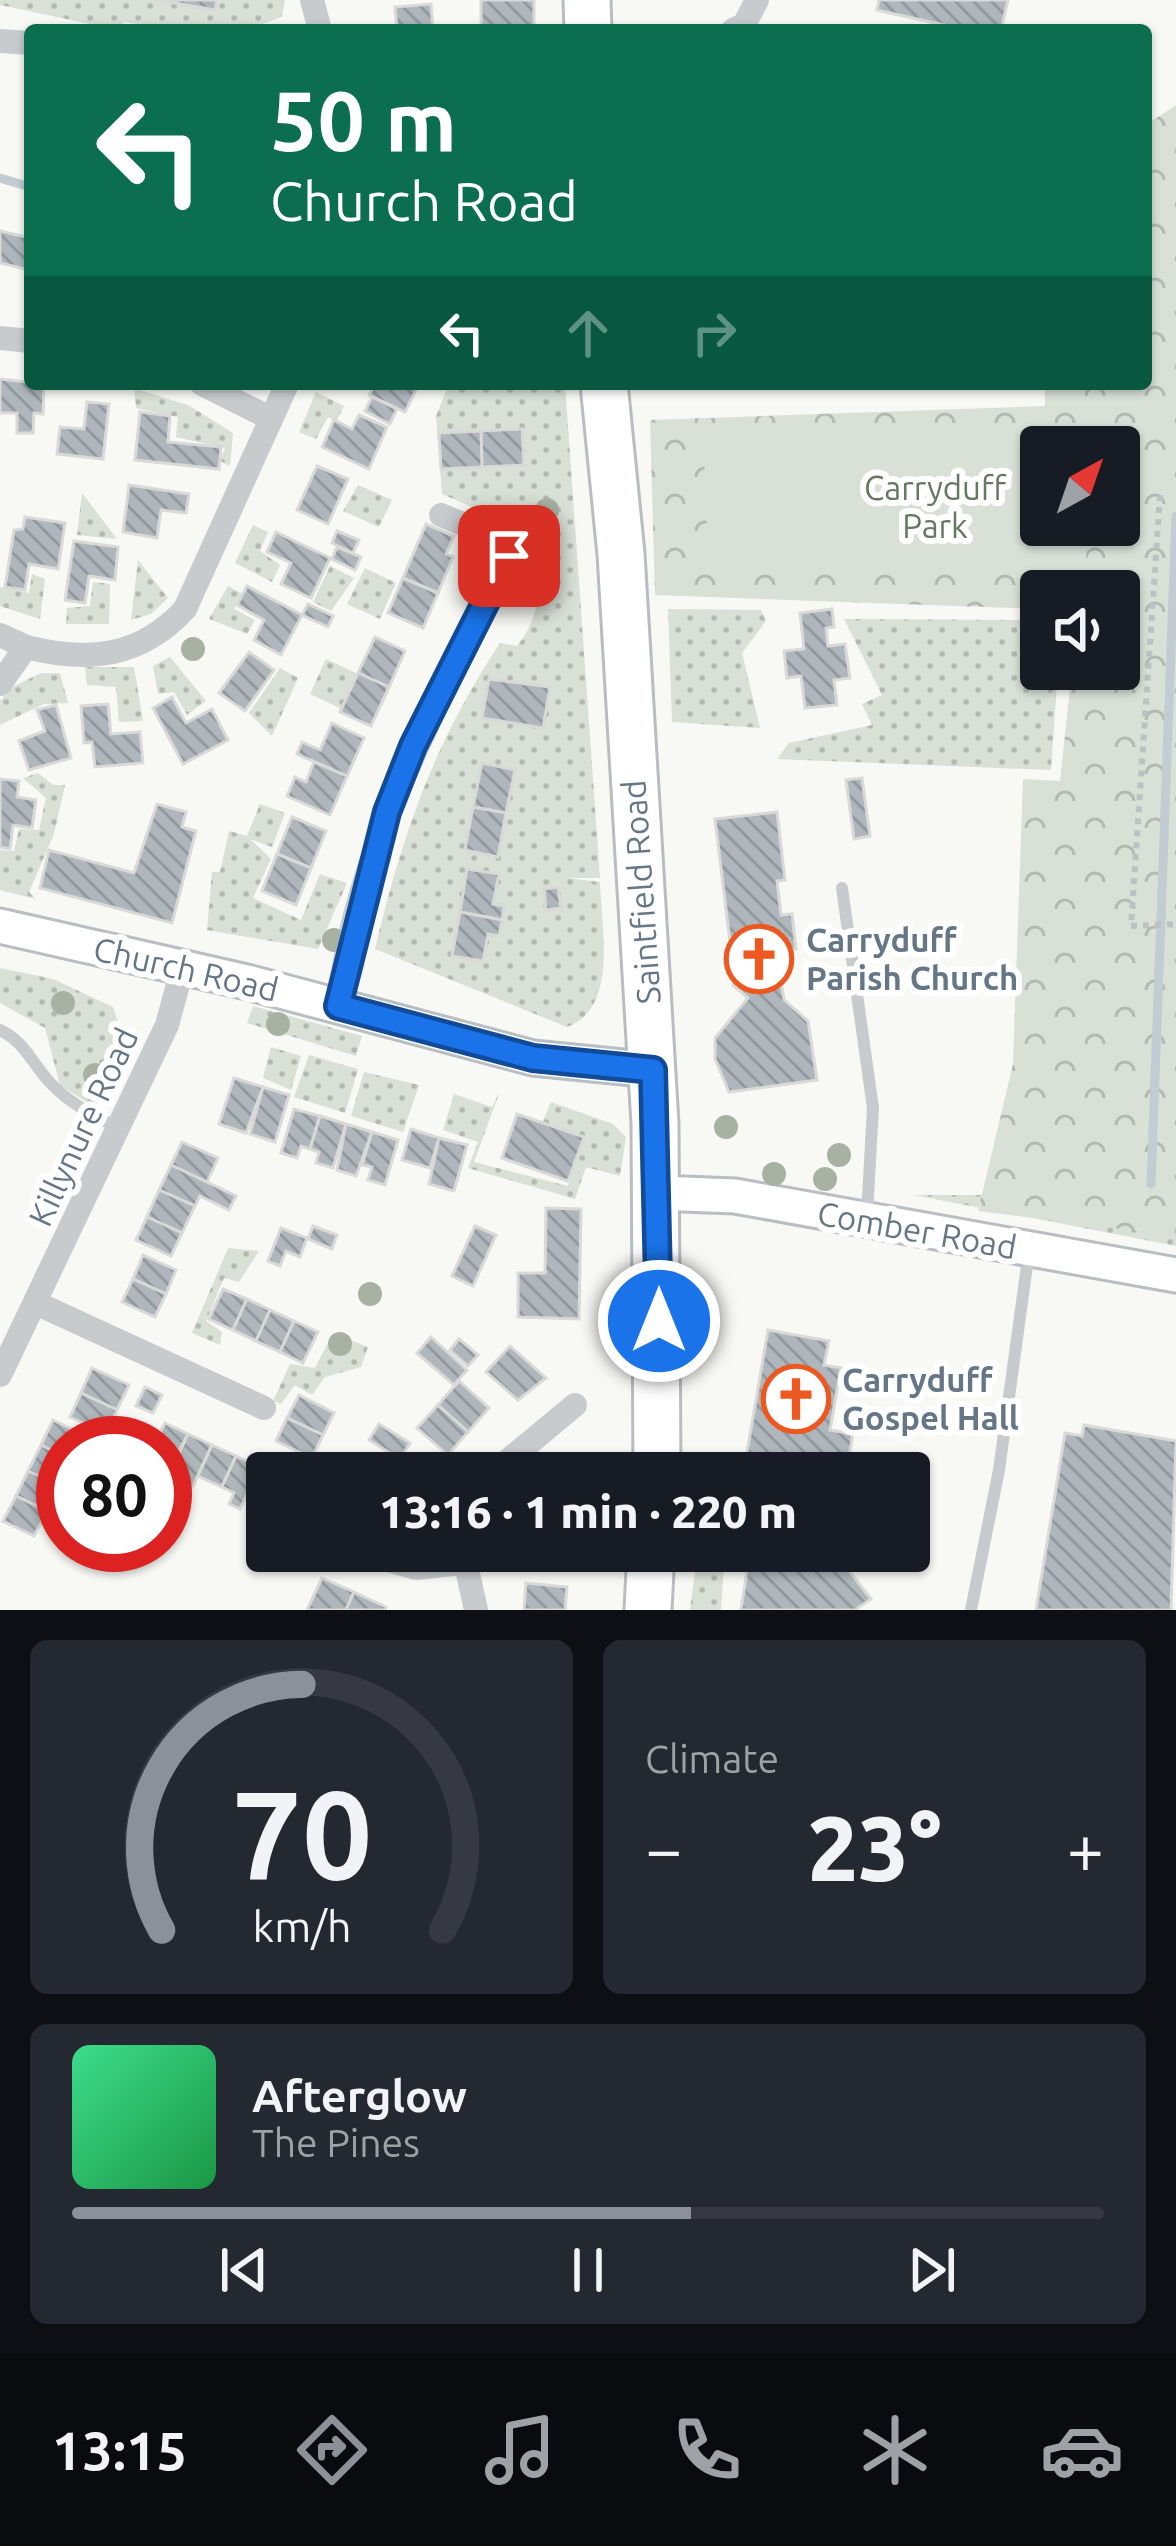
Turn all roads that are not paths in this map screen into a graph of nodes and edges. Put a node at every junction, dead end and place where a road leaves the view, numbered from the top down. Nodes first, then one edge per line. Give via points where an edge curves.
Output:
1 (214, 390) edge
2 (283, 390) edge
3 (605, 390) edge
4 (270, 418) junction
5 (441, 515) dead end
6 (0, 635) edge
7 (26, 647) junction
8 (0, 684) edge
9 (842, 888) dead end
10 (0, 926) edge
11 (183, 966) junction
12 (338, 1006) junction
13 (0, 1030) edge
14 (653, 1070) junction
15 (117, 1127) junction
16 (658, 1193) junction
17 (866, 1221) junction
18 (1029, 1250) junction
19 (1176, 1275) edge
20 (38, 1304) junction
21 (0, 1375) edge
22 (575, 1406) dead end
23 (264, 1408) dead end
24 (519, 1452) edge
25 (657, 1452) edge
26 (466, 1572) edge
27 (650, 1572) edge
28 (476, 1610) edge
29 (648, 1610) edge
30 (971, 1610) edge

1 - 4 street
2 - 4 street
3 - 14 highway, Saintfield Road
4 - 7 street via 185,609 160,636 134,650
5 - 12 street via 492,536 509,556 387,812
6 - 7 street
7 - 8 street
9 - 17 lane via 873,1108
10 - 11 main road, Church Road
11 - 12 main road, Church Road
11 - 15 street, Killynure Road via 166,1025
12 - 14 main road, Church Road via 533,1058
13 - 15 lane via 84,1111
14 - 16 highway, Saintfield Road
15 - 20 street, Killynure Road
16 - 17 main road, Comber Road via 735,1196
16 - 25 highway, Saintfield Road
17 - 18 main road, Comber Road
18 - 19 main road, Comber Road
18 - 30 lane
20 - 21 street, Killynure Road
20 - 23 street
22 - 24 street
26 - 28 street
27 - 29 highway

